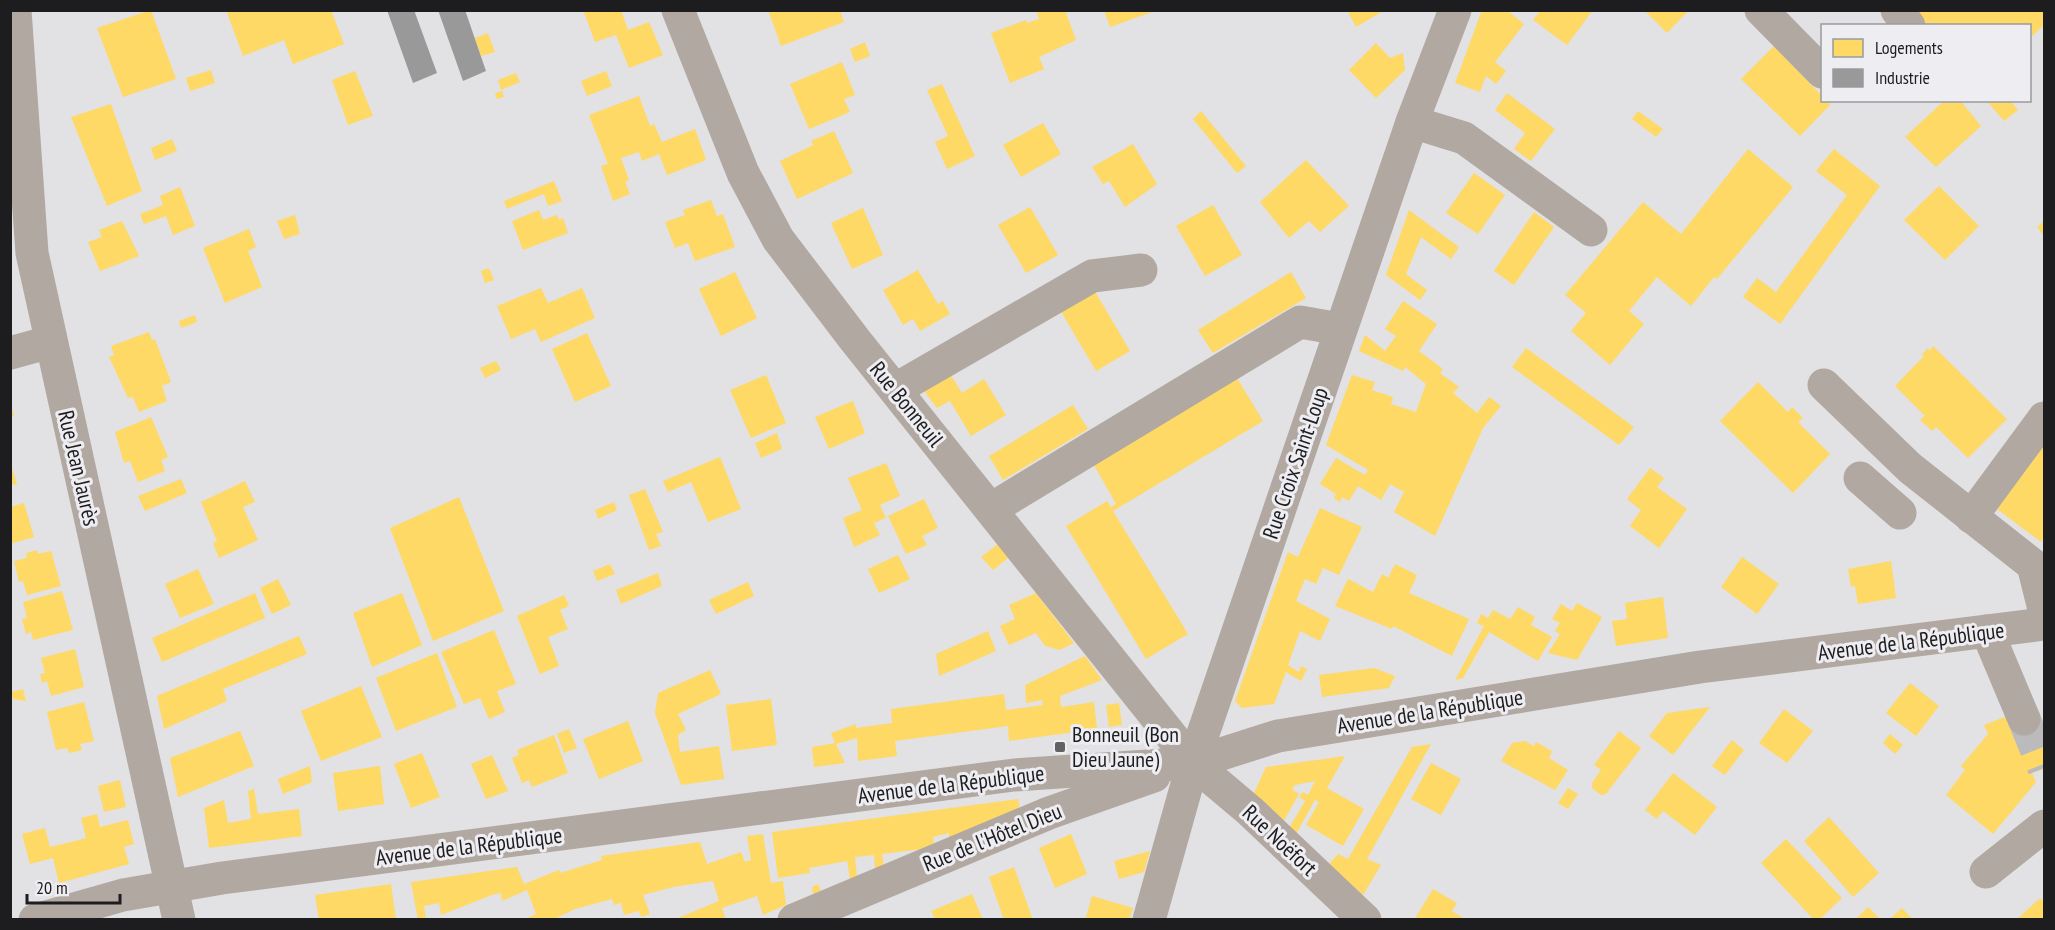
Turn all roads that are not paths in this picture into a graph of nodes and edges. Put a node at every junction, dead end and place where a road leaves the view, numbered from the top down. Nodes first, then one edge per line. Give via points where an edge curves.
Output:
1 (15, 10) edge
2 (678, 10) edge
3 (1455, 10) edge
4 (1761, 10) edge
5 (1897, 10) edge
6 (1908, 24) edge
7 (1821, 71) edge
8 (1412, 122) junction
9 (1591, 230) dead end
10 (1141, 270) dead end
11 (1340, 329) junction
12 (51, 342) junction
13 (10, 353) edge
14 (1824, 385) dead end
15 (896, 389) junction
16 (2044, 418) edge
17 (1910, 468) junction
18 (1882, 496) dead end
19 (991, 509) junction
20 (1971, 517) junction
21 (2039, 558) edge
22 (2044, 609) edge
23 (2044, 624) edge
24 (1987, 631) junction
25 (2024, 719) tunnel mouth
26 (1193, 763) junction
27 (2044, 826) edge
28 (1986, 872) dead end
29 (172, 886) junction
30 (35, 920) edge
31 (179, 920) edge
32 (794, 920) edge
33 (1149, 920) edge
34 (1365, 920) edge

1 - 12 street, Rue Jean Jaurès via 32,253
2 - 15 street, Rue Bonneuil via 743,173 778,239
3 - 8 street, Rue Croix Saint-Loup
4 - 7 street
5 - 6 street
8 - 9 street via 1464,138
8 - 11 street, Rue Croix Saint-Loup
10 - 15 street via 1092,276
11 - 19 street via 1300,322
11 - 26 street, Rue Croix Saint-Loup
12 - 13 street
12 - 29 street, Rue Jean Jaurès
14 - 17 street
15 - 19 street, Rue Bonneuil
16 - 20 street
17 - 18 street
17 - 20 street
19 - 26 street, Rue Bonneuil
20 - 21 street
21 - 22 street
23 - 24 street, Avenue de la République
24 - 25 street
24 - 26 street, Avenue de la République via 1700,667 1302,732 1266,739
26 - 29 street, Avenue de la République via 1014,775
26 - 32 street, Rue de l'Hôtel Dieu via 1049,813
26 - 33 street, Rue Croix Saint-Loup
26 - 34 street, Rue Noëfort
27 - 28 street
29 - 30 street, Avenue de la République via 123,895
29 - 31 street, Rue Jean Jaurès

